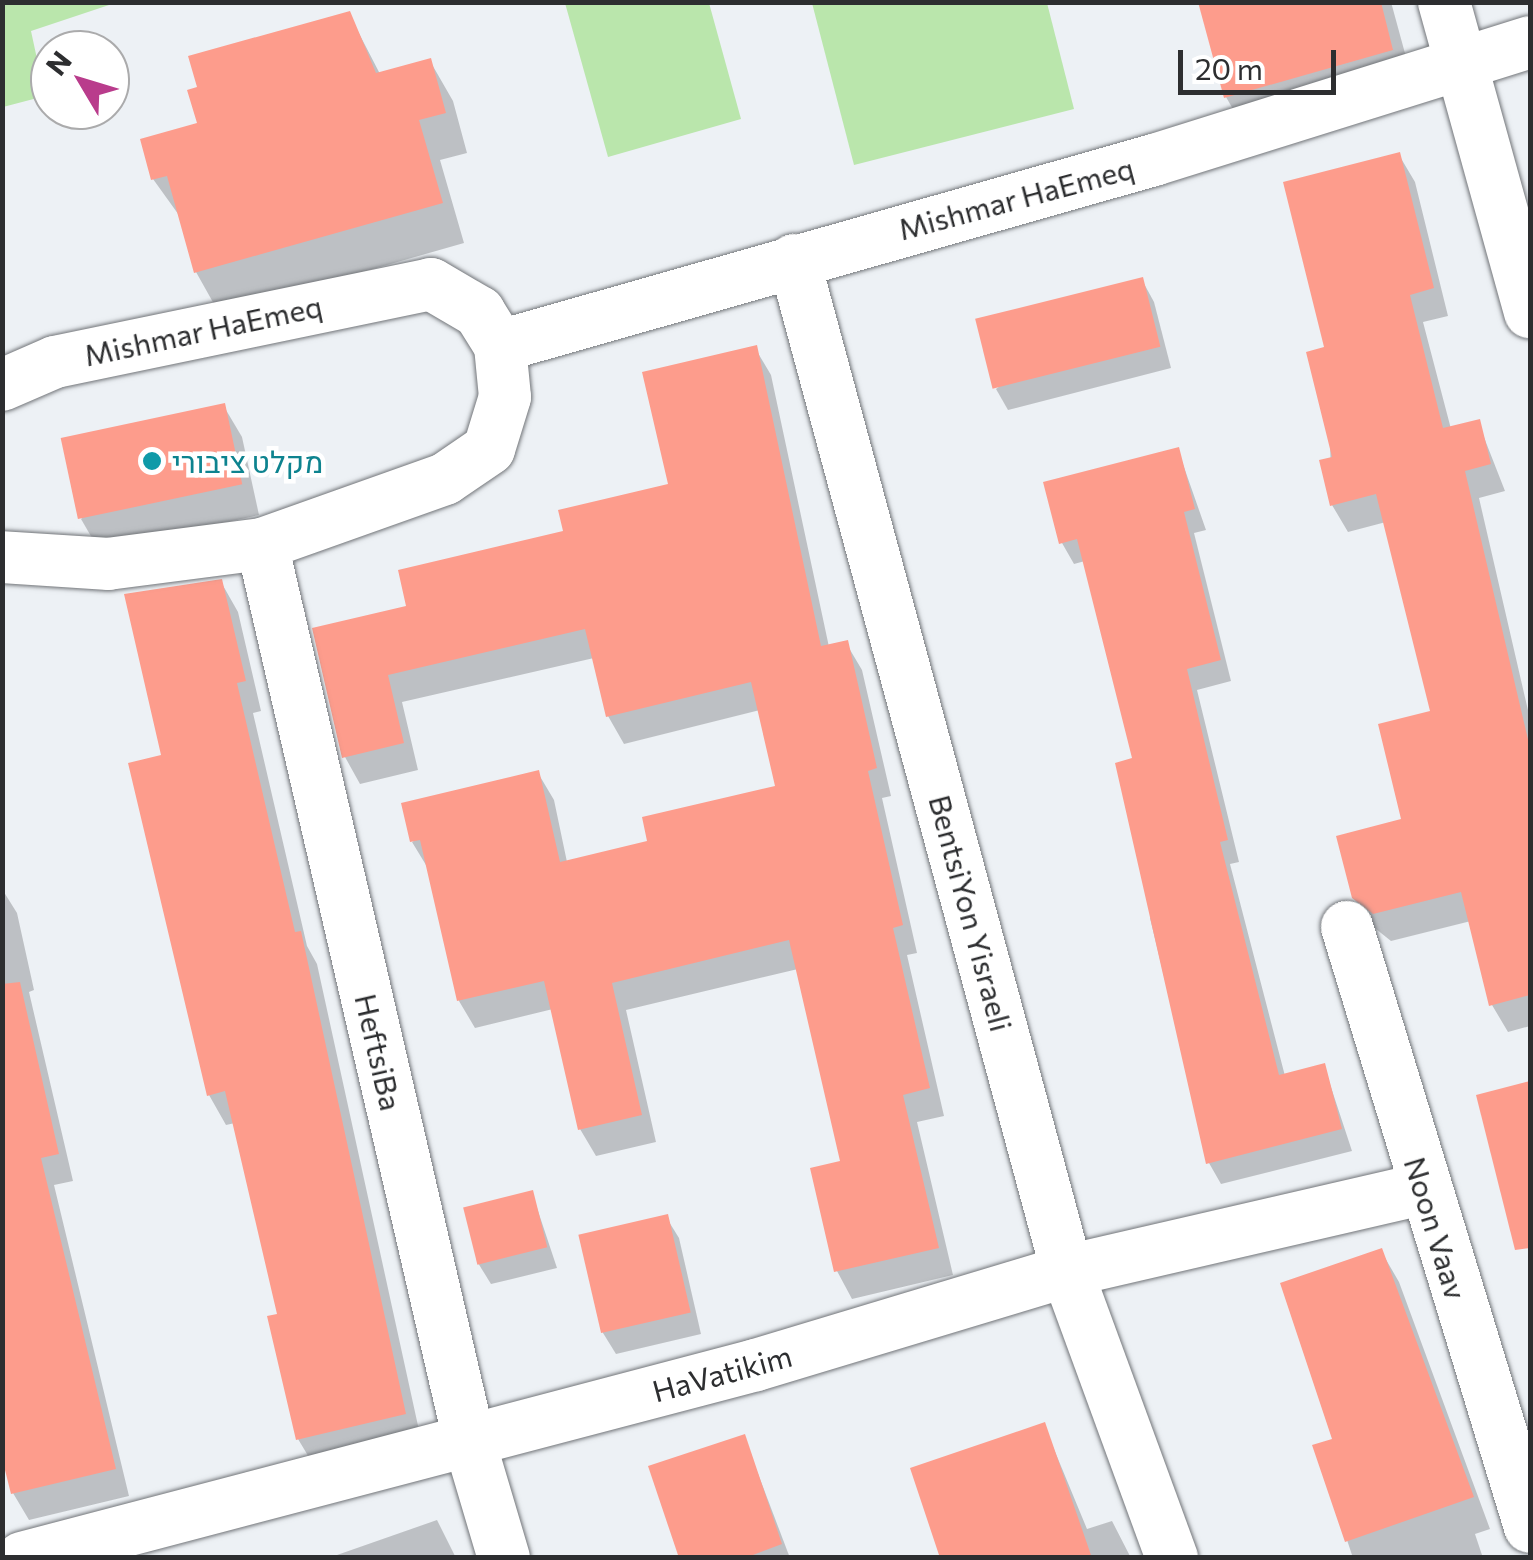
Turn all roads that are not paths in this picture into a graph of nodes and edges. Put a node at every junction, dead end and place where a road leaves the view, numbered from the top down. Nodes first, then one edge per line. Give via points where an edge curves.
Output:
1 (1444, 2) edge
2 (1530, 42) edge
3 (1462, 63) junction
4 (794, 260) junction
5 (1530, 312) edge
6 (500, 346) junction
7 (2, 384) edge
8 (262, 544) junction
9 (2, 557) edge
10 (1347, 926) dead end
11 (1422, 1190) junction
12 (1067, 1271) junction
13 (469, 1440) junction
14 (1530, 1527) edge
15 (22, 1558) edge
16 (504, 1558) edge
17 (1172, 1558) edge

1 - 3 street
2 - 3 street, Mishmar HaEmeq
3 - 4 street, Mishmar HaEmeq via 1154,160
3 - 5 street
4 - 6 street, Mishmar HaEmeq
4 - 12 street, BentsiYon Yisraeli
6 - 7 street, Mishmar HaEmeq via 479,312 431,284 56,362
6 - 8 street via 505,397 489,449 444,479
8 - 9 street via 109,564
8 - 13 street, HeftsiBa
10 - 11 street, Noon Vaav
11 - 12 street, HaVatikim
11 - 14 street, Noon Vaav
12 - 13 street, HaVatikim via 756,1365
12 - 17 street, BentsiYon Yisraeli
13 - 15 street, HaVatikim
13 - 16 street, HeftsiBa

